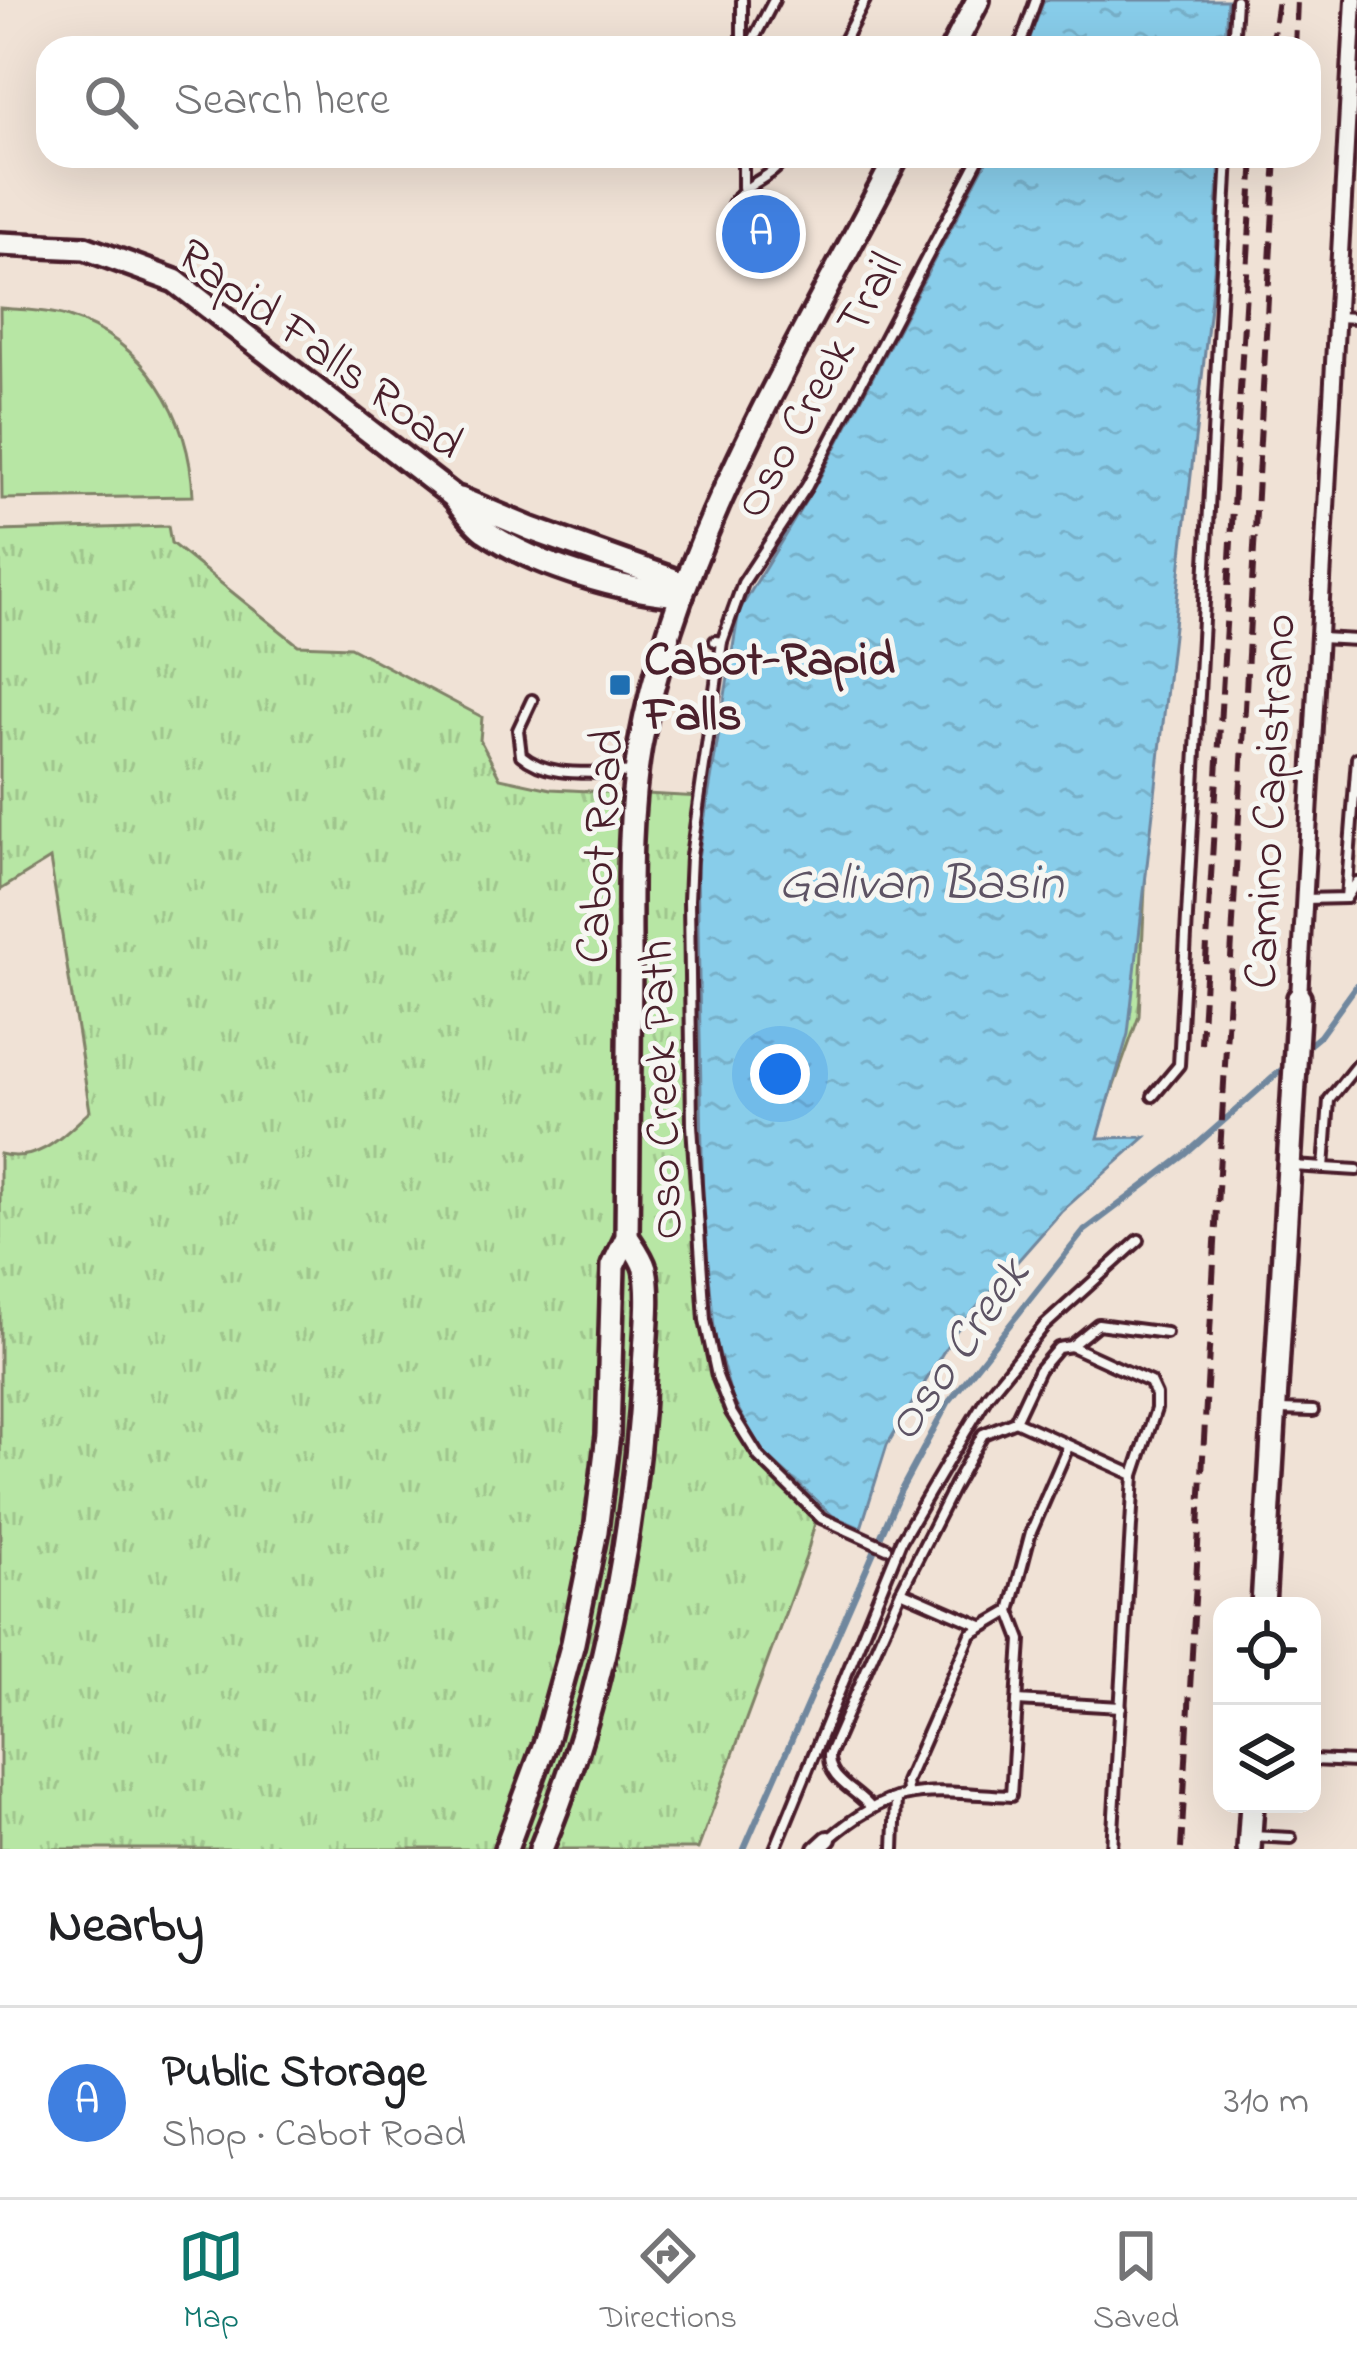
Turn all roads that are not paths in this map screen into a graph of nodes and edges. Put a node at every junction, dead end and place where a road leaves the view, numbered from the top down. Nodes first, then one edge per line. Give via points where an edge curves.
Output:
1 (742, 0) edge
2 (774, 0) edge
3 (865, 0) edge
4 (978, 0) edge
5 (1036, 0) edge
6 (1236, 0) edge
7 (1354, 0) edge
8 (745, 36) edge
9 (753, 36) edge
10 (847, 36) edge
11 (959, 36) edge
12 (1023, 36) edge
13 (1234, 36) edge
14 (1353, 94) edge
15 (742, 168) edge
16 (779, 168) edge
17 (891, 168) edge
18 (974, 168) edge
19 (1227, 168) edge
20 (743, 187) junction
21 (733, 204) dead end
22 (0, 244) edge
23 (1336, 317) junction
24 (1357, 317) edge
25 (682, 596) junction
26 (1318, 638) junction
27 (1357, 640) edge
28 (719, 642) joint
29 (532, 700) dead end
30 (1357, 758) edge
31 (637, 773) junction
32 (1357, 882) edge
33 (1304, 898) junction
34 (1346, 898) junction
35 (1299, 998) joint
36 (1357, 1065) edge
37 (1153, 1096) dead end
38 (1289, 1166) junction
39 (1324, 1168) junction
40 (1357, 1170) edge
41 (627, 1237) junction
42 (1139, 1240) dead end
43 (1166, 1333) dead end
44 (1071, 1346) junction
45 (1275, 1409) junction
46 (1313, 1411) dead end
47 (1015, 1421) junction
48 (1068, 1447) junction
49 (1134, 1475) junction
50 (892, 1551) junction
51 (901, 1591) junction
52 (1264, 1597) edge
53 (1010, 1611) junction
54 (983, 1627) junction
55 (1017, 1701) junction
56 (1121, 1707) junction
57 (1321, 1760) edge
58 (1357, 1762) edge
59 (908, 1791) junction
60 (896, 1798) junction
61 (872, 1808) junction
62 (1291, 1838) dead end
63 (1250, 1842) edge
64 (823, 1844) edge
65 (506, 1849) edge
66 (541, 1849) edge
67 (775, 1849) edge
68 (894, 1849) edge
69 (1112, 1849) edge

1 - 8 lane
2 - 9 lane
3 - 10 lane
4 - 11 main road
5 - 12 lane
6 - 13 lane
7 - 14 street, Camino Capistrano
14 - 23 street, Camino Capistrano
15 - 20 lane
16 - 20 lane
17 - 25 main road, Cabot Road via 737,466
18 - 28 lane, Oso Creek Trail via 807,487 743,583
19 - 37 lane via 1179,1065
20 - 21 lane
22 - 25 main road, Rapid Falls Road via 85,248 175,281 453,496 671,579
23 - 24 lane
23 - 26 street, Camino Capistrano
25 - 31 main road, Cabot Road
26 - 27 lane
26 - 33 street, Camino Capistrano
28 - 50 lane, Oso Creek Path via 689,900 705,1320 718,1376 759,1457 821,1518
29 - 31 lane via 518,730 530,763 545,771
30 - 34 lane
31 - 41 main road, Cabot Road
32 - 34 lane
33 - 34 lane
33 - 35 street, Camino Capistrano
35 - 38 main road, Camino Capistrano
36 - 39 lane via 1329,1100
38 - 39 lane
38 - 45 main road, Camino Capistrano
39 - 40 lane
41 - 65 main road, Cabot Road via 614,1266 608,1435 574,1643
41 - 66 main road, Cabot Road via 645,1267 645,1348 627,1540 605,1652
42 - 50 lane via 1044,1326 988,1395
43 - 44 lane via 1098,1324
44 - 47 lane via 1058,1348 1039,1370
44 - 49 lane via 1150,1382 1156,1408
45 - 46 lane
45 - 52 main road, Camino Capistrano
47 - 48 lane
47 - 51 lane via 983,1435
48 - 49 lane
48 - 53 lane via 1031,1532
49 - 56 lane
50 - 67 lane
51 - 54 lane
51 - 61 lane via 829,1755 833,1777
53 - 54 lane
53 - 55 lane via 1021,1640
54 - 59 lane via 971,1634
55 - 56 lane
55 - 59 lane via 1011,1796
56 - 69 lane
57 - 58 lane
59 - 60 lane
60 - 61 lane
60 - 68 lane
61 - 64 lane
62 - 63 lane

